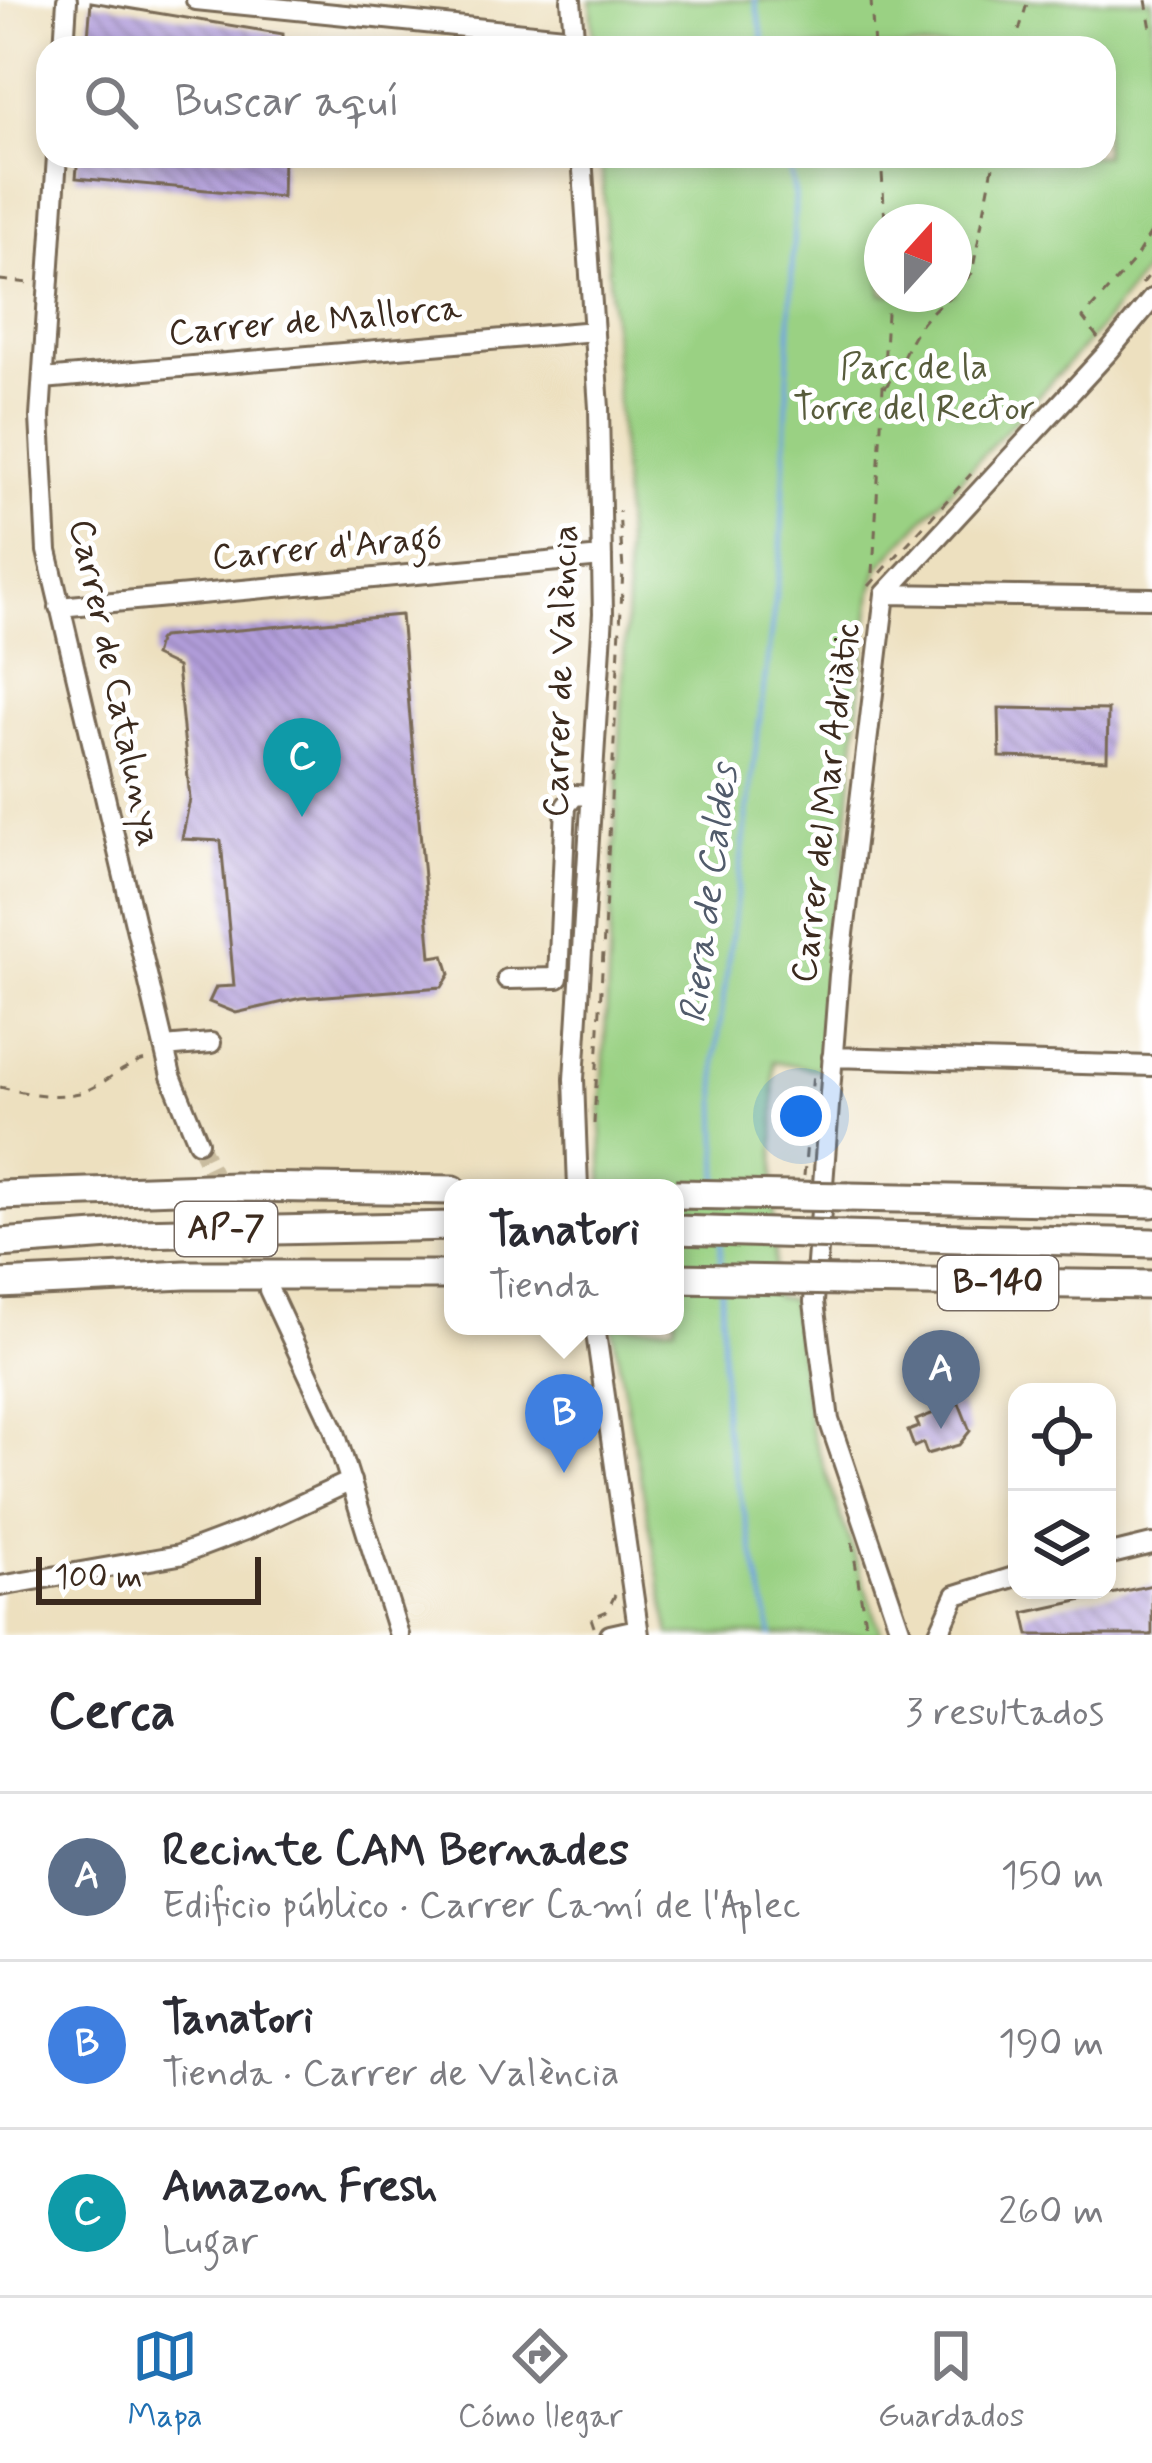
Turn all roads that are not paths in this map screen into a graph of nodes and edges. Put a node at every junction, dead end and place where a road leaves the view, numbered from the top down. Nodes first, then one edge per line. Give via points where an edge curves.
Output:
1 (68, 0) edge
2 (196, 0) edge
3 (571, 0) edge
4 (65, 36) edge
5 (512, 36) edge
6 (574, 36) edge
7 (56, 168) edge
8 (583, 168) edge
9 (1145, 294) edge
10 (594, 332) junction
11 (43, 379) junction
12 (602, 557) junction
13 (880, 585) junction
14 (1152, 598) edge
15 (59, 608) junction
16 (591, 796) junction
17 (507, 979) dead end
18 (211, 1043) dead end
19 (165, 1052) junction
20 (832, 1058) junction
21 (1152, 1066) edge
22 (198, 1142) tunnel mouth
23 (578, 1179) edge
24 (444, 1190) edge
25 (684, 1194) edge
26 (0, 1195) edge
27 (1152, 1203) edge
28 (444, 1226) edge
29 (684, 1230) edge
30 (1152, 1243) edge
31 (0, 1244) edge
32 (444, 1276) edge
33 (684, 1278) edge
34 (69, 1281) junction
35 (0, 1284) edge
36 (1152, 1286) edge
37 (269, 1290) tunnel mouth
38 (0, 1293) edge
39 (596, 1335) edge
40 (351, 1480) junction
41 (1152, 1544) edge
42 (1116, 1553) edge
43 (1008, 1579) edge
44 (0, 1586) edge
45 (638, 1632) edge
46 (399, 1635) edge
47 (610, 1635) edge
48 (902, 1635) edge
49 (938, 1635) edge

1 - 4 street
2 - 5 street
3 - 6 street
7 - 11 street, Carrer de Catalunya
8 - 10 street, Carrer de València
9 - 13 street, Carrer del Mar Adriàtic via 1109,351
10 - 11 street, Carrer de Mallorca
10 - 12 street, Carrer de València
11 - 15 street, Carrer de Catalunya via 46,550
12 - 15 street, Carrer d'Aragó
12 - 16 street, Carrer de València
13 - 14 street
13 - 20 street, Carrer del Mar Adriàtic
15 - 19 street, Carrer de Catalunya
16 - 17 street via 575,795 566,806 558,978
16 - 23 street, Carrer de València via 574,1079
18 - 19 street
19 - 22 street, Carrer de Catalunya
20 - 21 street
20 - 48 street, Carrer del Mar Adriàtic via 814,1302 830,1420
24 - 26 highway, AP-7
25 - 27 highway, bridge
28 - 31 highway, AP-7 via 139,1232
29 - 30 highway, bridge
32 - 34 highway
33 - 36 highway, B-140, bridge
34 - 35 highway
34 - 38 highway
37 - 40 street
39 - 45 street
40 - 44 street via 179,1555
40 - 46 street
41 - 42 street
43 - 49 street via 956,1595
45 - 47 street

